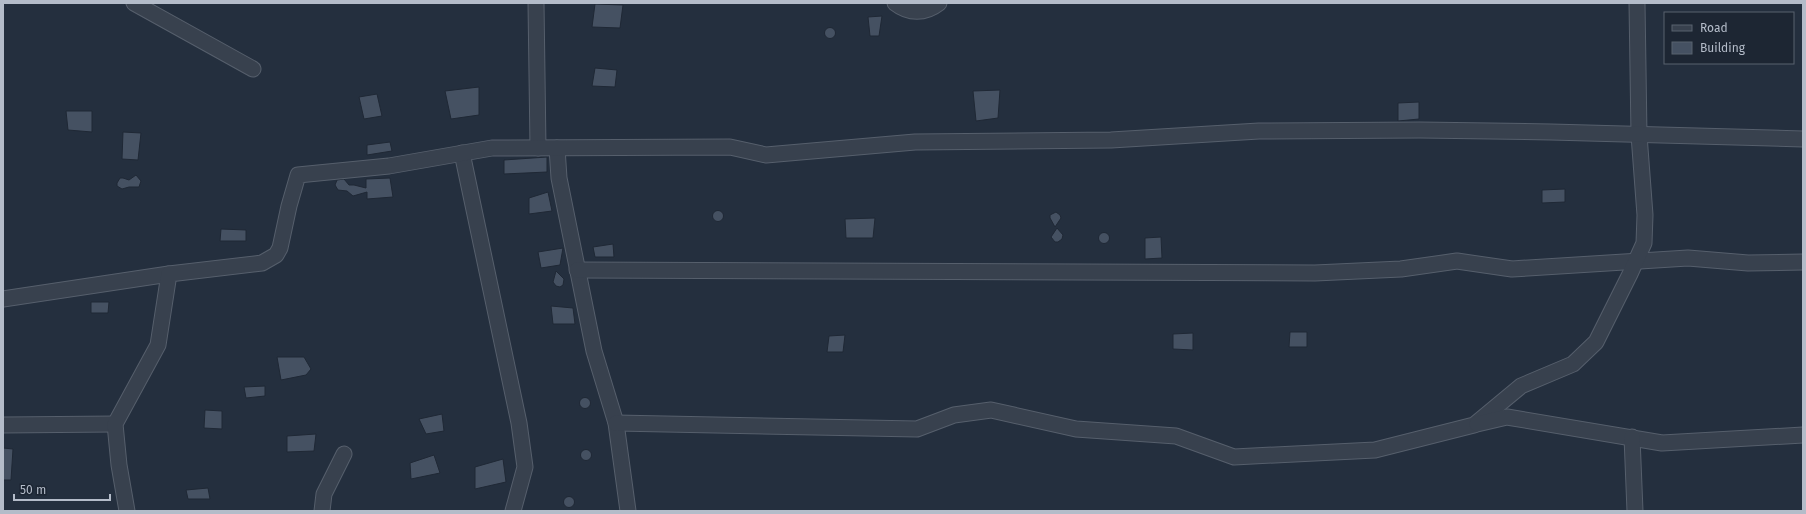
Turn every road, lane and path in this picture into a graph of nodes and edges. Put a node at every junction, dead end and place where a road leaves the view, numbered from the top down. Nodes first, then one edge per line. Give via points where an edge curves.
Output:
1 (134, 3) edge
2 (536, 3) edge
3 (895, 3) edge
4 (939, 3) edge
5 (1637, 3) edge
6 (253, 69) dead end
7 (1639, 135) junction
8 (1803, 139) edge
9 (538, 148) junction
10 (557, 148) junction
11 (462, 153) junction
12 (1635, 260) junction
13 (1803, 262) edge
14 (577, 270) junction
15 (169, 274) junction
16 (3, 299) edge
17 (616, 423) junction
18 (115, 424) junction
19 (3, 425) edge
20 (1474, 425) junction
21 (1803, 435) edge
22 (1632, 436) junction
23 (344, 454) dead end
24 (127, 511) edge
25 (322, 511) edge
26 (513, 511) edge
27 (628, 511) edge
28 (1635, 511) edge

1 - 6 street
2 - 9 street
3 - 4 street via 904,10 918,12
5 - 7 street
7 - 8 street
7 - 10 street via 1420,130 1259,131 1111,140 915,142 766,155 730,147
7 - 12 street via 1645,215 1644,242
9 - 10 street
9 - 11 street via 492,148
10 - 14 street via 559,178
11 - 15 street via 389,166 298,175 280,248 270,260
11 - 26 street via 520,430 525,467
12 - 13 street via 1688,258 1748,263
12 - 14 street via 1512,269 1457,261 1401,269 1315,273
12 - 20 street via 1596,342 1573,364 1521,386
14 - 17 street via 594,351
15 - 16 street
15 - 18 street via 158,345
17 - 20 street via 917,429 954,415 990,410 1076,429 1176,436 1234,457 1375,450
17 - 27 street
18 - 19 street
18 - 24 street via 118,465
20 - 22 street via 1507,417
21 - 22 street via 1662,442
22 - 28 street
23 - 25 street via 324,494

